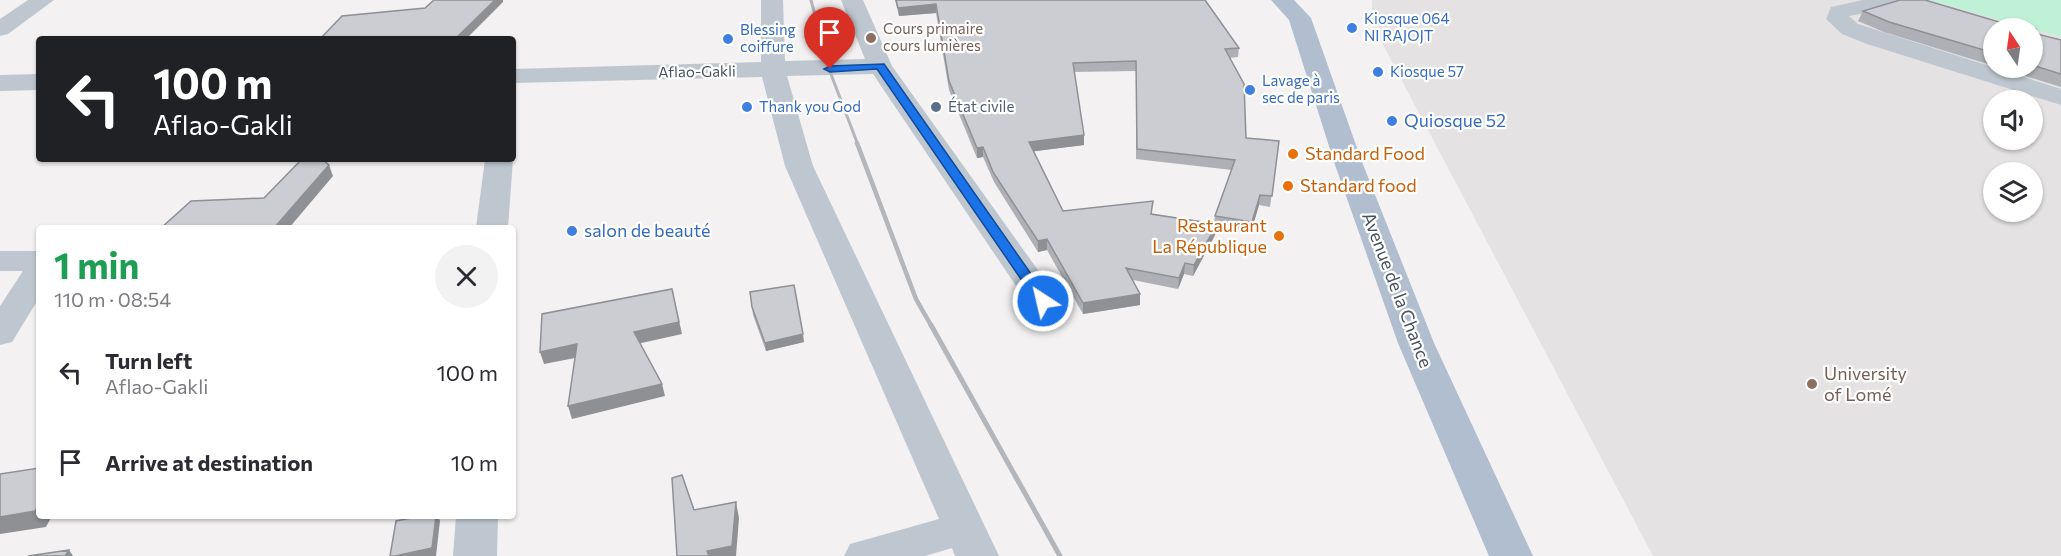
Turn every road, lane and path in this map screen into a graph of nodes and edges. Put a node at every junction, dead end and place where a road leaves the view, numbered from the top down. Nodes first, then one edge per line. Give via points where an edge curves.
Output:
1 (43, 0) edge
2 (772, 0) edge
3 (852, 0) edge
4 (1900, 0) edge
5 (1295, 6) edge
6 (0, 29) edge
7 (880, 66) junction
8 (773, 71) junction
9 (516, 76) edge
10 (36, 82) edge
11 (0, 83) edge
12 (2061, 97) edge
13 (499, 162) edge
14 (492, 225) edge
15 (0, 261) edge
16 (36, 261) edge
17 (36, 276) edge
18 (1043, 301) dead end
19 (0, 334) edge
20 (477, 519) edge
21 (971, 542) edge
22 (475, 556) edge
23 (866, 556) edge
24 (1511, 556) edge

1 - 6 street
2 - 8 street
3 - 7 street
4 - 12 street via 1844,10 1837,19 1875,39
5 - 24 main road, Avenue de la Chance via 1416,343
7 - 8 street, Aflao-Gakli
7 - 18 street
8 - 9 street, Aflao-Gakli
8 - 21 street via 799,165
10 - 11 street
13 - 14 street
15 - 16 street
17 - 19 street
20 - 22 street
21 - 23 street

